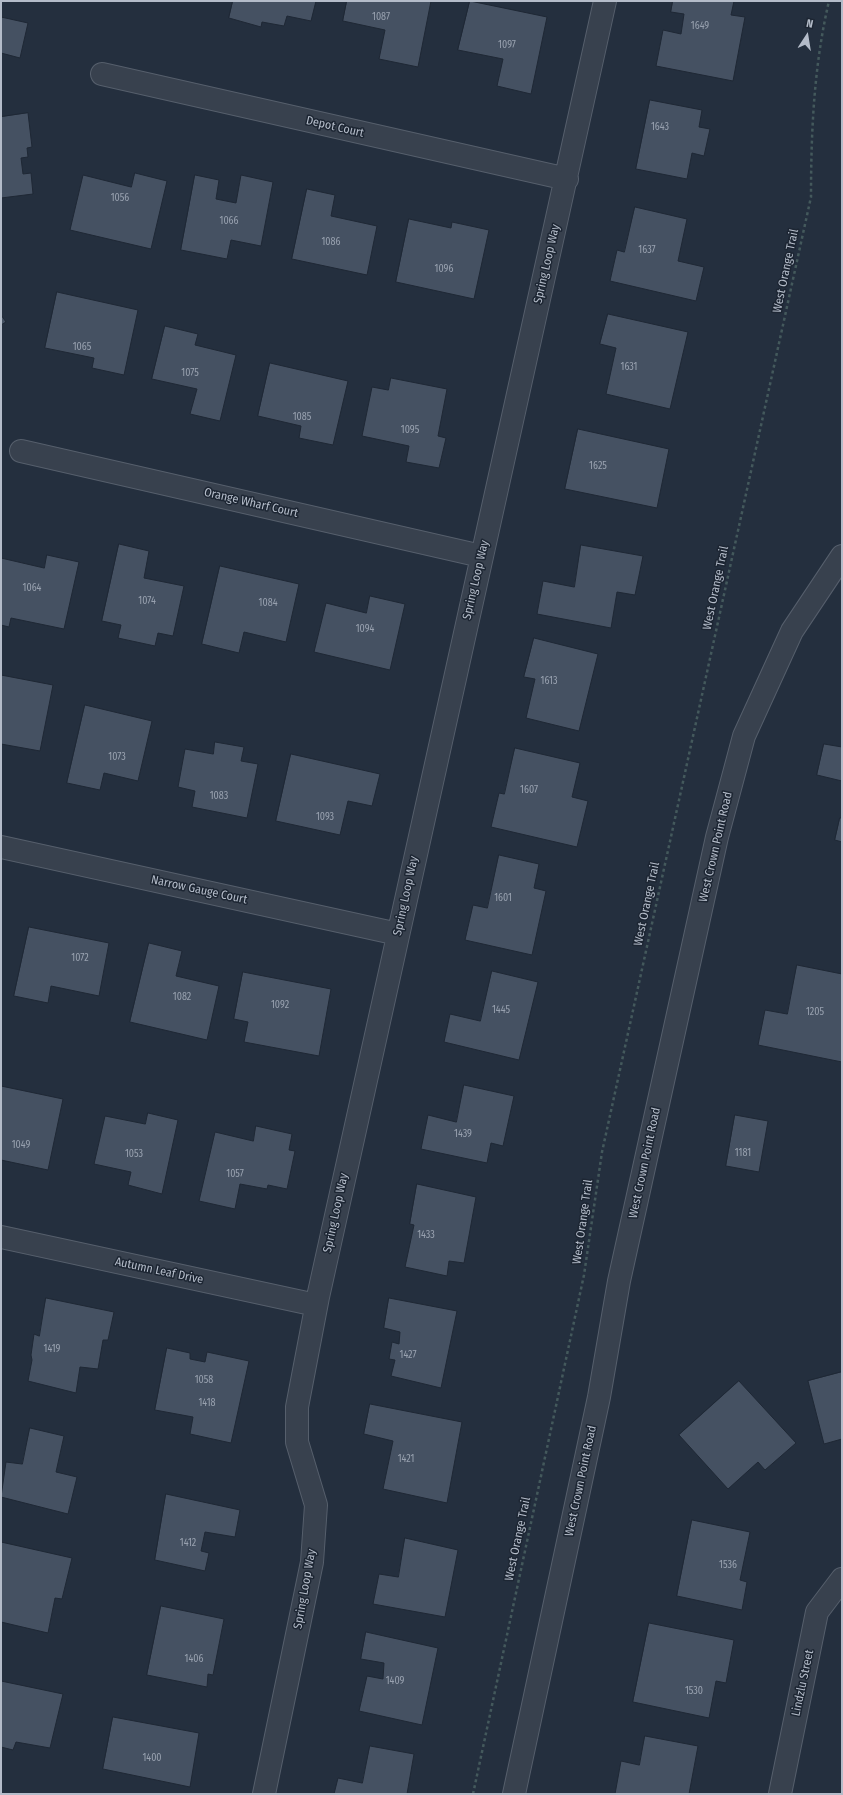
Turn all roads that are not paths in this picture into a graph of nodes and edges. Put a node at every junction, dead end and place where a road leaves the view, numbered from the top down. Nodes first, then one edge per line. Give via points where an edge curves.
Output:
1 (605, 1) edge
2 (102, 74) dead end
3 (567, 179) junction
4 (21, 451) dead end
5 (481, 556) junction
6 (842, 556) edge
7 (1, 847) edge
8 (398, 934) junction
9 (1, 1237) edge
10 (316, 1305) junction
11 (842, 1579) edge
12 (264, 1794) edge
13 (514, 1794) edge
14 (780, 1794) edge

1 - 3 street, Spring Loop Way
2 - 3 street, Depot Court
3 - 5 street, Spring Loop Way
4 - 5 street, Orange Wharf Court
5 - 8 street, Spring Loop Way
6 - 13 street, West Crown Point Road via 792,632 744,736 718,830 619,1281 599,1397
7 - 8 street, Narrow Gauge Court
8 - 10 street, Spring Loop Way
9 - 10 street, Autumn Leaf Drive
10 - 12 street, Spring Loop Way via 297,1407 297,1442 316,1505 312,1562
11 - 14 street, Lindzlu Street via 817,1612

